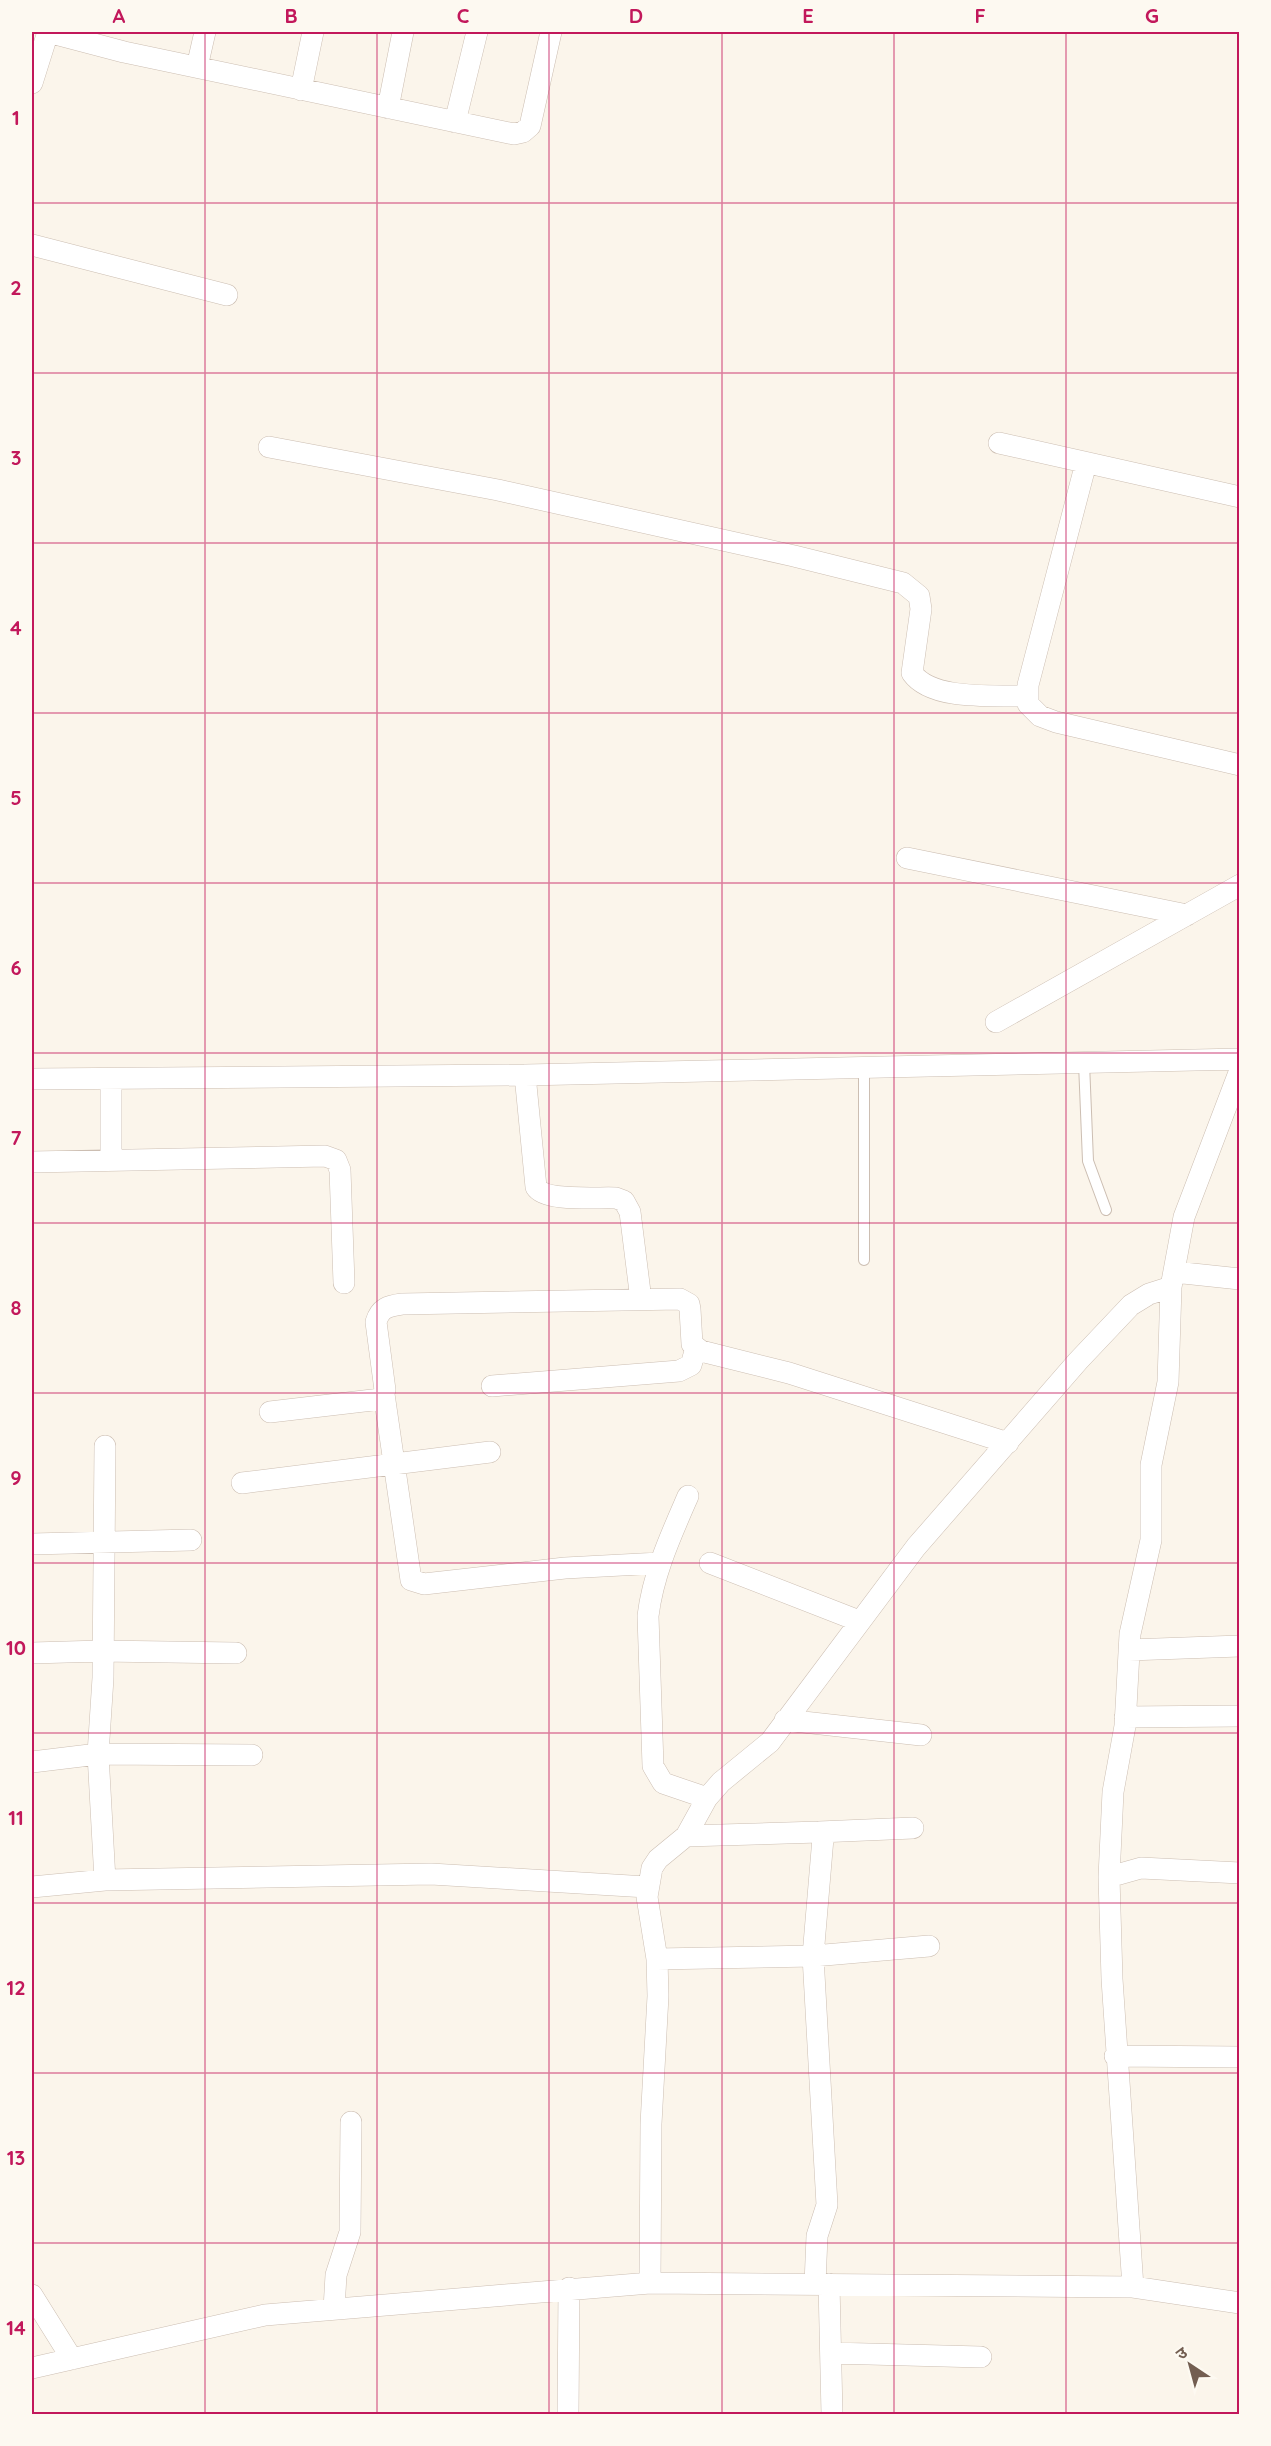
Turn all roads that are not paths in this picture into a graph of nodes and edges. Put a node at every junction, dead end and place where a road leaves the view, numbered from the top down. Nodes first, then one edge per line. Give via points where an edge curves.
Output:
1 (48, 32) edge
2 (205, 32) edge
3 (313, 32) edge
4 (403, 32) edge
5 (477, 32) edge
6 (551, 32) edge
7 (197, 68) junction
8 (32, 83) edge
9 (301, 90) junction
10 (388, 108) junction
11 (455, 122) junction
12 (32, 244) edge
13 (227, 295) dead end
14 (999, 443) dead end
15 (269, 447) dead end
16 (1086, 463) junction
17 (1239, 497) edge
18 (1026, 696) junction
19 (1239, 765) edge
20 (907, 858) dead end
21 (1239, 885) edge
22 (1187, 915) junction
23 (996, 1022) dead end
24 (1239, 1059) edge
25 (1084, 1063) junction
26 (864, 1068) junction
27 (1239, 1070) edge
28 (525, 1075) junction
29 (32, 1079) edge
30 (111, 1079) junction
31 (111, 1160) junction
32 (32, 1162) edge
33 (1106, 1210) dead end
34 (864, 1260) dead end
35 (1173, 1279) junction
36 (1239, 1279) edge
37 (344, 1283) dead end
38 (641, 1300) junction
39 (696, 1348) junction
40 (492, 1386) dead end
41 (384, 1394) junction
42 (270, 1412) dead end
43 (1008, 1443) junction
44 (105, 1446) dead end
45 (490, 1452) dead end
46 (393, 1462) junction
47 (242, 1483) dead end
48 (688, 1496) dead end
49 (191, 1540) dead end
50 (103, 1542) junction
51 (32, 1544) edge
52 (660, 1563) junction
53 (710, 1563) dead end
54 (859, 1621) junction
55 (1239, 1646) edge
56 (1129, 1650) junction
57 (101, 1651) junction
58 (32, 1653) edge
59 (236, 1653) dead end
60 (1239, 1716) edge
61 (1125, 1717) junction
62 (785, 1720) junction
63 (921, 1735) dead end
64 (98, 1754) junction
65 (252, 1755) dead end
66 (32, 1762) edge
67 (707, 1798) junction
68 (913, 1828) dead end
69 (819, 1832) junction
70 (686, 1836) junction
71 (1239, 1873) edge
72 (1109, 1877) junction
73 (105, 1880) junction
74 (32, 1887) edge
75 (647, 1887) junction
76 (929, 1946) dead end
77 (813, 1956) junction
78 (657, 1959) junction
79 (1115, 2055) junction
80 (1239, 2057) edge
81 (351, 2122) dead end
82 (650, 2283) junction
83 (822, 2284) junction
84 (1132, 2287) junction
85 (569, 2288) junction
86 (32, 2295) edge
87 (1239, 2303) edge
88 (334, 2309) junction
89 (831, 2353) junction
90 (981, 2357) dead end
91 (72, 2359) junction
92 (32, 2368) edge
93 (568, 2415) edge
94 (832, 2415) edge

1 - 7 street
1 - 8 street
2 - 7 street
3 - 9 street
4 - 10 street
5 - 11 street
6 - 11 street via 530,126 514,134
7 - 9 street
9 - 10 street
10 - 11 street
12 - 13 street
14 - 16 street
15 - 18 street via 498,490 903,583 919,596 921,609 912,673 918,682 929,689 954,693
16 - 17 street
16 - 18 street
18 - 19 street via 1040,716 1056,722
20 - 22 street
21 - 22 street
22 - 23 street
24 - 25 street
25 - 26 street
25 - 33 lane via 1088,1161
26 - 28 street
26 - 34 lane
27 - 35 street via 1184,1217
28 - 30 street
28 - 38 street via 538,1192 624,1201 630,1212
29 - 30 street
30 - 31 street
31 - 32 street
31 - 37 street via 325,1156 336,1160 340,1170
35 - 36 street
35 - 43 street via 1131,1305
35 - 56 street via 1168,1382 1151,1465 1151,1540
38 - 39 street via 680,1299 688,1305 690,1340
38 - 41 street via 386,1306 376,1322
39 - 40 street via 691,1365 679,1371
39 - 43 street via 789,1373
41 - 42 street via 377,1400
41 - 46 street
43 - 54 street via 923,1539
44 - 50 street
45 - 46 street
46 - 47 street
46 - 52 street via 408,1574 416,1583
48 - 52 street
49 - 50 street
50 - 51 street
50 - 57 street
52 - 67 street via 648,1616 653,1766 663,1783
53 - 54 street
54 - 62 street
55 - 56 street
56 - 61 street
57 - 58 street
57 - 59 street
57 - 64 street
60 - 61 street
61 - 72 street via 1113,1792
62 - 63 street
62 - 67 street via 770,1742
64 - 65 street
64 - 66 street
64 - 73 street
67 - 70 street
68 - 69 street
69 - 70 street
69 - 77 street via 824,1845
70 - 75 street via 658,1859
71 - 72 street via 1141,1868
72 - 79 street
73 - 74 street
73 - 75 street via 431,1874
75 - 78 street
76 - 77 street
77 - 78 street
77 - 83 street via 827,2205 817,2236
78 - 82 street
79 - 80 street
79 - 84 street via 1130,2212
81 - 88 street via 350,2232 336,2275
82 - 83 street
82 - 85 street
83 - 84 street
83 - 89 street
84 - 87 street
85 - 88 street
85 - 93 street
86 - 91 street
88 - 91 street via 265,2315
89 - 90 street
89 - 94 street
91 - 92 street

